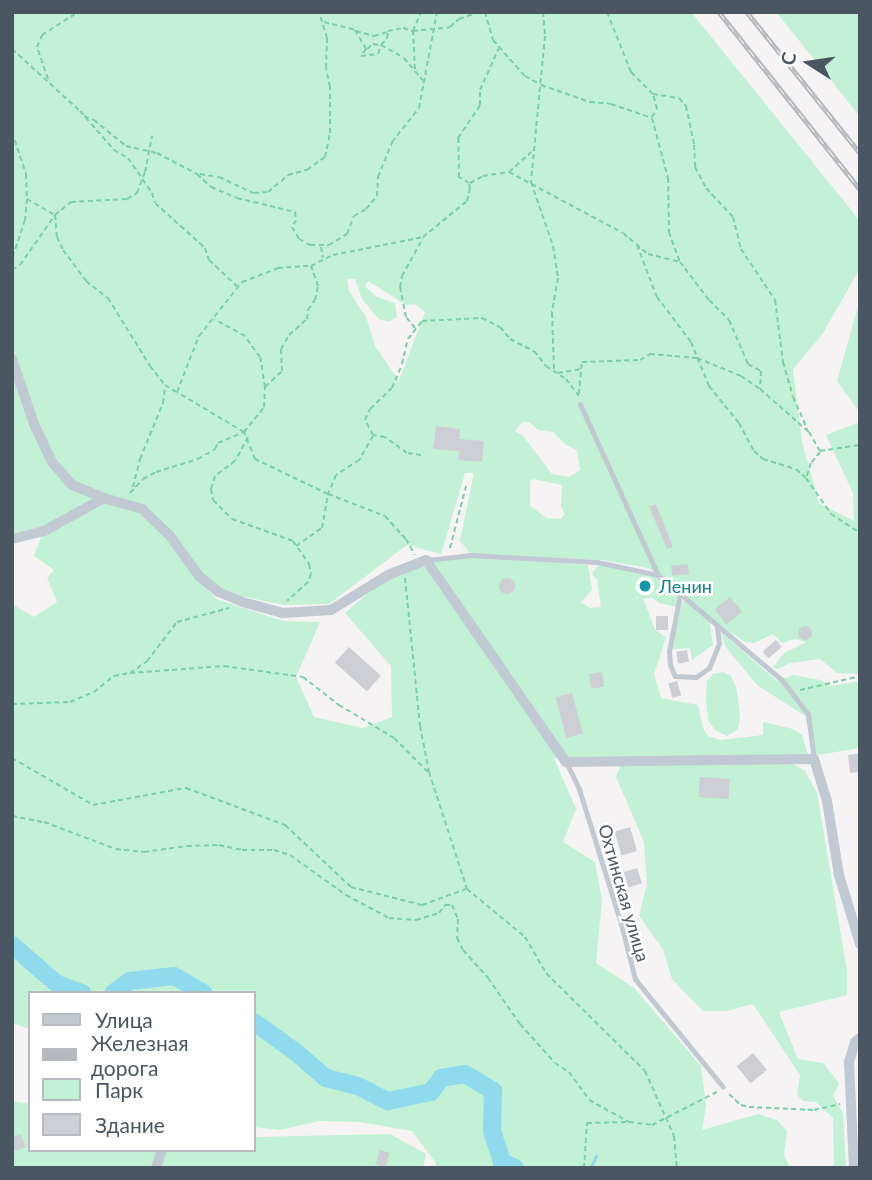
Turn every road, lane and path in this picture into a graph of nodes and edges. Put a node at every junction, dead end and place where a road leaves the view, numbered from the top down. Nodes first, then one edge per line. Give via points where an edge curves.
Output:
1 (78, 12) edge
2 (319, 12) edge
3 (421, 12) edge
4 (437, 12) edge
5 (479, 12) edge
6 (485, 12) edge
7 (542, 12) edge
8 (607, 12) edge
9 (323, 22) junction
10 (434, 27) junction
11 (355, 30) junction
12 (413, 31) junction
13 (388, 32) junction
14 (381, 45) junction
15 (500, 47) junction
16 (12, 49) edge
17 (366, 49) junction
18 (415, 70) junction
19 (424, 82) junction
20 (50, 83) junction
21 (541, 85) junction
22 (653, 94) junction
23 (84, 116) junction
24 (652, 118) junction
25 (12, 132) edge
26 (152, 136) dead end
27 (533, 150) junction
28 (148, 151) junction
29 (509, 172) junction
30 (197, 174) junction
31 (141, 178) junction
32 (531, 182) junction
33 (469, 183) junction
34 (27, 199) junction
35 (55, 215) junction
36 (424, 237) junction
37 (637, 245) junction
38 (320, 246) junction
39 (323, 258) junction
40 (12, 259) edge
41 (680, 262) junction
42 (311, 266) junction
43 (12, 270) edge
44 (238, 286) junction
45 (213, 318) junction
46 (416, 328) junction
47 (696, 358) junction
48 (12, 359) edge
49 (581, 368) junction
50 (556, 372) junction
51 (165, 386) junction
52 (265, 387) junction
53 (760, 389) junction
54 (177, 392) junction
55 (579, 397) junction
56 (580, 404) joint
57 (244, 432) junction
58 (809, 432) junction
59 (373, 435) junction
60 (248, 436) junction
61 (860, 445) edge
62 (820, 451) junction
63 (421, 455) dead end
64 (806, 478) junction
65 (466, 486) dead end
66 (133, 488) junction
67 (328, 495) junction
68 (129, 496) dead end
69 (104, 498) junction
70 (860, 533) edge
71 (12, 539) edge
72 (296, 546) junction
73 (450, 556) junction
74 (422, 561) junction
75 (404, 568) junction
76 (658, 575) junction
77 (680, 595) junction
78 (242, 602) junction
79 (269, 609) junction
80 (716, 626) junction
81 (130, 673) junction
82 (860, 676) edge
83 (793, 693) junction
84 (12, 704) edge
85 (12, 758) edge
86 (814, 759) junction
87 (566, 762) junction
88 (429, 772) junction
89 (12, 816) edge
90 (467, 889) junction
91 (860, 944) edge
92 (860, 1038) edge
93 (723, 1087) junction
94 (849, 1103) junction
95 (666, 1119) junction
96 (629, 1122) junction
97 (856, 1166) edge
98 (584, 1168) edge
99 (677, 1168) edge

1 - 20 path via 42,35 37,47
2 - 9 path
3 - 12 path
4 - 10 path
5 - 10 path via 450,27
6 - 15 path via 493,40
7 - 21 path
8 - 22 path via 631,72
9 - 11 path
9 - 30 path via 331,97 325,158 288,175 268,192 254,193 219,177
10 - 12 path
10 - 19 path
11 - 13 path via 374,36
11 - 17 path
12 - 13 path
12 - 18 path
13 - 14 path
14 - 17 path
14 - 17 path via 378,54 364,58 361,52
14 - 18 path
15 - 21 path via 525,76
15 - 33 path via 480,90 480,105 457,138 459,177
16 - 20 path
18 - 19 path
19 - 38 path via 419,108 392,142 377,177 377,196 354,216 347,234
20 - 23 path
21 - 24 path
21 - 27 path
22 - 24 path via 657,109
22 - 58 path via 679,98 685,106 695,167 706,188 733,217 741,249 775,300 786,374
23 - 28 path via 126,146
23 - 31 path via 114,150 128,158
24 - 41 path via 668,178 669,232
25 - 34 path via 26,174
26 - 28 path
27 - 29 path
27 - 32 path
28 - 30 path
28 - 31 path
29 - 32 path
29 - 33 path
30 - 38 path via 211,187 237,198 295,212 292,228 299,239
31 - 35 path via 137,193 127,199 71,202
31 - 44 path via 155,203 205,248 209,260
32 - 37 path via 624,233
32 - 50 path via 553,246 558,278 552,313
33 - 36 path via 467,201
34 - 35 path
34 - 40 path
35 - 43 path
35 - 51 path via 63,250 86,281 108,298
36 - 39 path
36 - 46 path via 400,287 407,317
37 - 41 path via 648,254
37 - 47 path via 657,298 691,342
38 - 39 path
39 - 42 path
41 - 53 path via 729,320 748,363 761,371
42 - 44 path via 278,268
42 - 52 path via 318,286 315,300 307,319 281,349 282,371
44 - 45 path
45 - 52 path via 245,336 260,357
45 - 54 path via 191,353
46 - 50 path via 429,318 482,318 534,351
46 - 59 path via 392,388 365,420
47 - 49 path via 650,354 639,360 582,362
47 - 53 path
47 - 64 path via 709,386 739,423 754,451
48 - 69 street via 52,462 72,485
49 - 50 path
49 - 55 path
50 - 55 path
51 - 54 path
51 - 66 path
52 - 57 path via 264,407
53 - 58 path
54 - 57 path
55 - 56 path
56 - 76 lane
57 - 60 path
57 - 66 path via 218,443 198,459 156,472
58 - 62 path
59 - 63 path via 385,437 407,453
59 - 67 path via 359,460 336,475
60 - 67 path via 255,459
60 - 72 path via 235,461 215,476 213,500 232,519 282,535
61 - 62 path
62 - 64 path
64 - 70 path via 831,514
65 - 73 path
66 - 68 path
67 - 72 path via 322,528
67 - 74 path via 385,516
69 - 71 street via 44,531
69 - 78 street via 142,509 170,536 199,576
72 - 79 path via 309,564 308,582 291,600
73 - 74 lane
73 - 76 lane via 597,562
74 - 75 street
74 - 87 street
75 - 79 street via 331,610 283,613
75 - 88 path via 419,726
76 - 77 lane
77 - 80 lane
77 - 80 lane via 669,651 675,676 696,677 709,668 719,643
78 - 79 street
78 - 81 path via 177,622 147,661
80 - 83 lane via 770,668
81 - 84 path via 114,676 94,692 70,702
81 - 88 path via 224,666 303,677 394,738
82 - 83 path
83 - 86 lane via 811,721
85 - 90 path via 93,805 186,788 285,825 351,887 422,905
86 - 87 street
86 - 91 street via 827,801 839,875
87 - 93 lane, Охтинская улица via 579,789 635,979
88 - 90 path
89 - 96 path via 44,822 116,849 144,852 219,845 274,850 290,855 346,895 389,918 416,920 452,905 463,950 520,1024 569,1072 589,1100
90 - 95 path via 525,937 547,973 645,1071
92 - 94 street via 849,1062
93 - 94 path via 749,1107 814,1110
93 - 95 path via 709,1099
94 - 97 street
95 - 96 path via 652,1125
95 - 99 path via 674,1136
96 - 98 path via 587,1123

